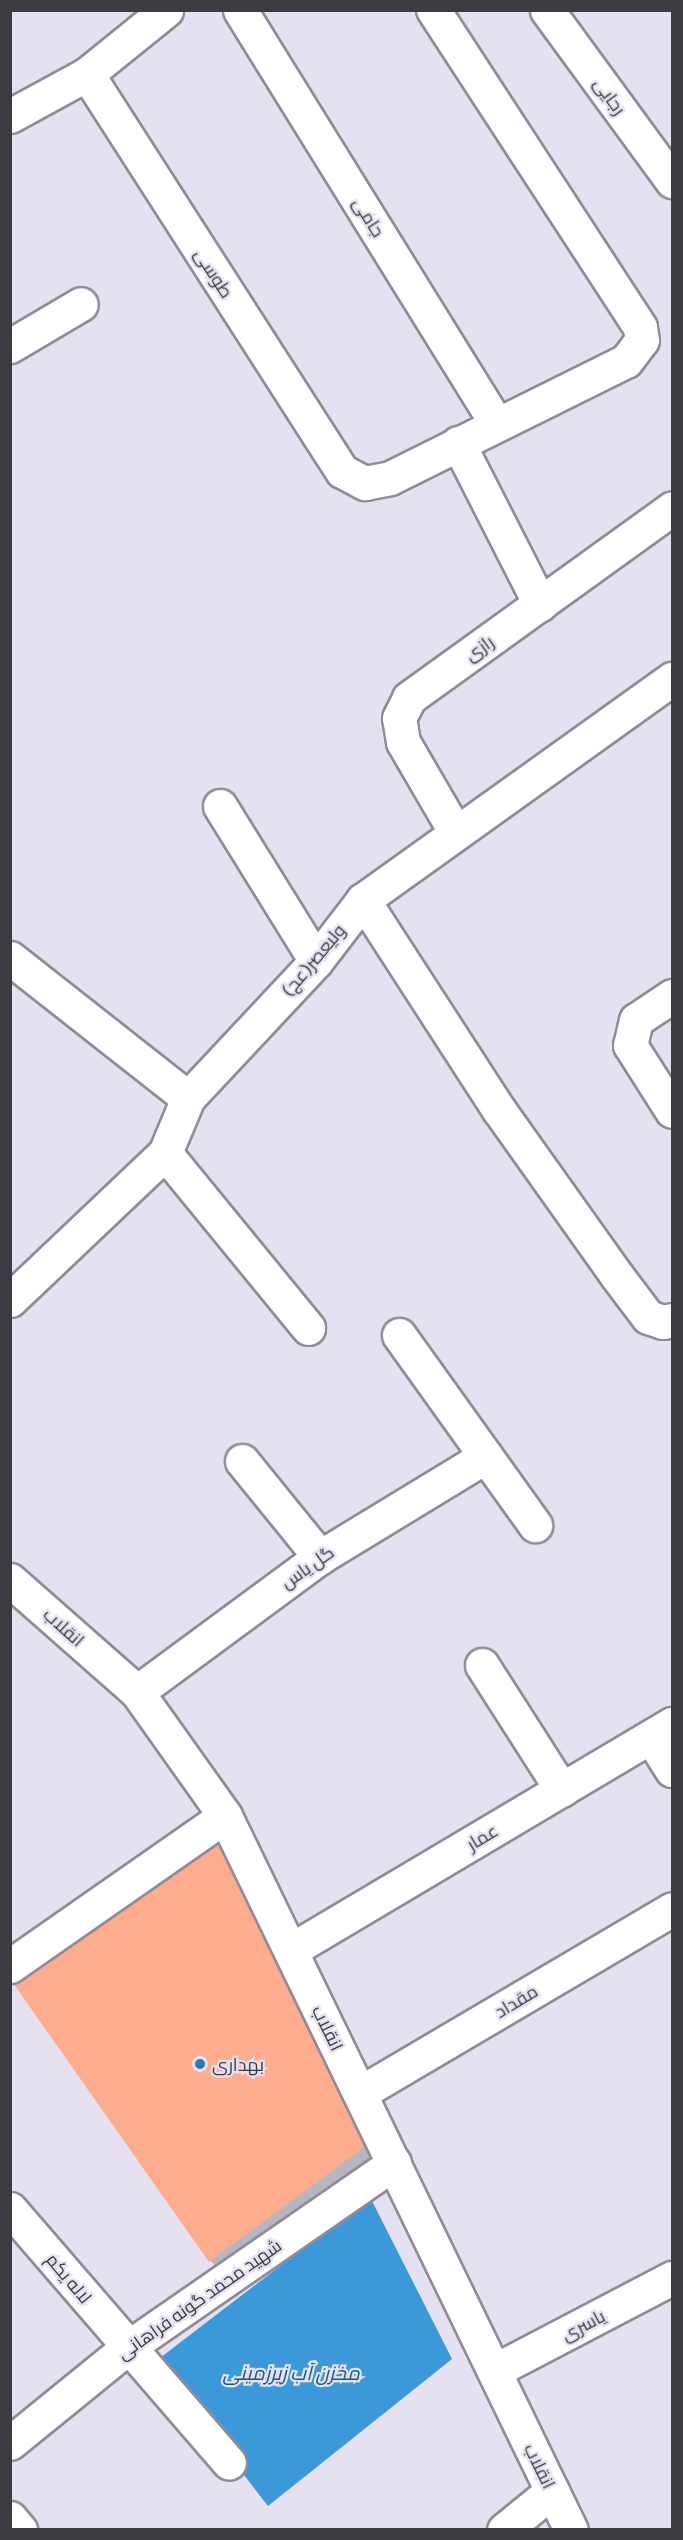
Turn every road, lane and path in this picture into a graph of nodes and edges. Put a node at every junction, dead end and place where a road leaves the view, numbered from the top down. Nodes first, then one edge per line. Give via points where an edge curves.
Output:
1 (166, 10) edge
2 (240, 10) edge
3 (433, 10) edge
4 (547, 10) edge
5 (87, 74) junction
6 (10, 116) edge
7 (672, 182) edge
8 (81, 304) dead end
9 (10, 346) edge
10 (497, 424) junction
11 (458, 443) junction
12 (672, 508) edge
13 (540, 604) junction
14 (672, 679) edge
15 (220, 806) dead end
16 (456, 833) junction
17 (363, 900) junction
18 (10, 958) edge
19 (316, 961) junction
20 (672, 996) edge
21 (188, 1098) junction
22 (672, 1111) edge
23 (165, 1153) junction
24 (10, 1300) edge
25 (672, 1320) edge
26 (308, 1328) dead end
27 (399, 1335) dead end
28 (486, 1456) junction
29 (242, 1461) dead end
30 (535, 1525) dead end
31 (320, 1557) junction
32 (10, 1580) edge
33 (482, 1665) dead end
34 (137, 1692) junction
35 (662, 1731) edge
36 (672, 1770) edge
37 (562, 1790) junction
38 (225, 1816) junction
39 (672, 1909) edge
40 (291, 1950) junction
41 (10, 1966) edge
42 (360, 2093) junction
43 (394, 2163) junction
44 (10, 2209) edge
45 (672, 2278) edge
46 (127, 2348) junction
47 (494, 2371) junction
48 (10, 2443) edge
49 (229, 2463) dead end
50 (552, 2491) junction
51 (10, 2518) edge
52 (20, 2529) edge
53 (504, 2529) edge
54 (571, 2529) edge

1 - 5 street
2 - 10 street, جامی
3 - 10 street via 640,327 642,340 626,361
4 - 7 street, رجایی
5 - 6 street
5 - 11 street, طوسی via 342,471 365,483 390,478
8 - 9 street
10 - 11 street
11 - 13 street
12 - 13 street, رازی
13 - 16 street, رازی via 410,698 399,718 403,742
14 - 16 street, ولیعصر(عج)
15 - 19 street
16 - 17 street, ولیعصر(عج)
17 - 19 street, ولیعصر(عج)
17 - 25 street via 499,1110 617,1276 648,1317 663,1322
18 - 21 street
19 - 21 street, ولیعصر(عج)
20 - 22 street via 636,1020 630,1045
21 - 23 street, ولیعصر(عج)
23 - 24 street, ولیعصر(عج)
23 - 26 street
27 - 28 street
28 - 30 street
28 - 31 street, گل یاس
29 - 31 street
31 - 34 street, گل یاس
32 - 34 street, انقلاب
33 - 37 street
34 - 38 street, انقلاب
35 - 36 street
35 - 37 street, عمار
37 - 40 street, عمار
38 - 40 street, انقلاب
38 - 41 street
39 - 42 street, مقداد
40 - 42 street, انقلاب
42 - 43 street, انقلاب
43 - 46 street, شهید محمد گونه فراهانی
43 - 47 street, انقلاب
44 - 46 street, لاله یکم
45 - 47 street, یاسری
46 - 48 street, شهید محمد گونه فراهانی
46 - 49 street, لاله یکم
47 - 50 street, انقلاب
50 - 53 street
50 - 54 street, انقلاب
51 - 52 street

